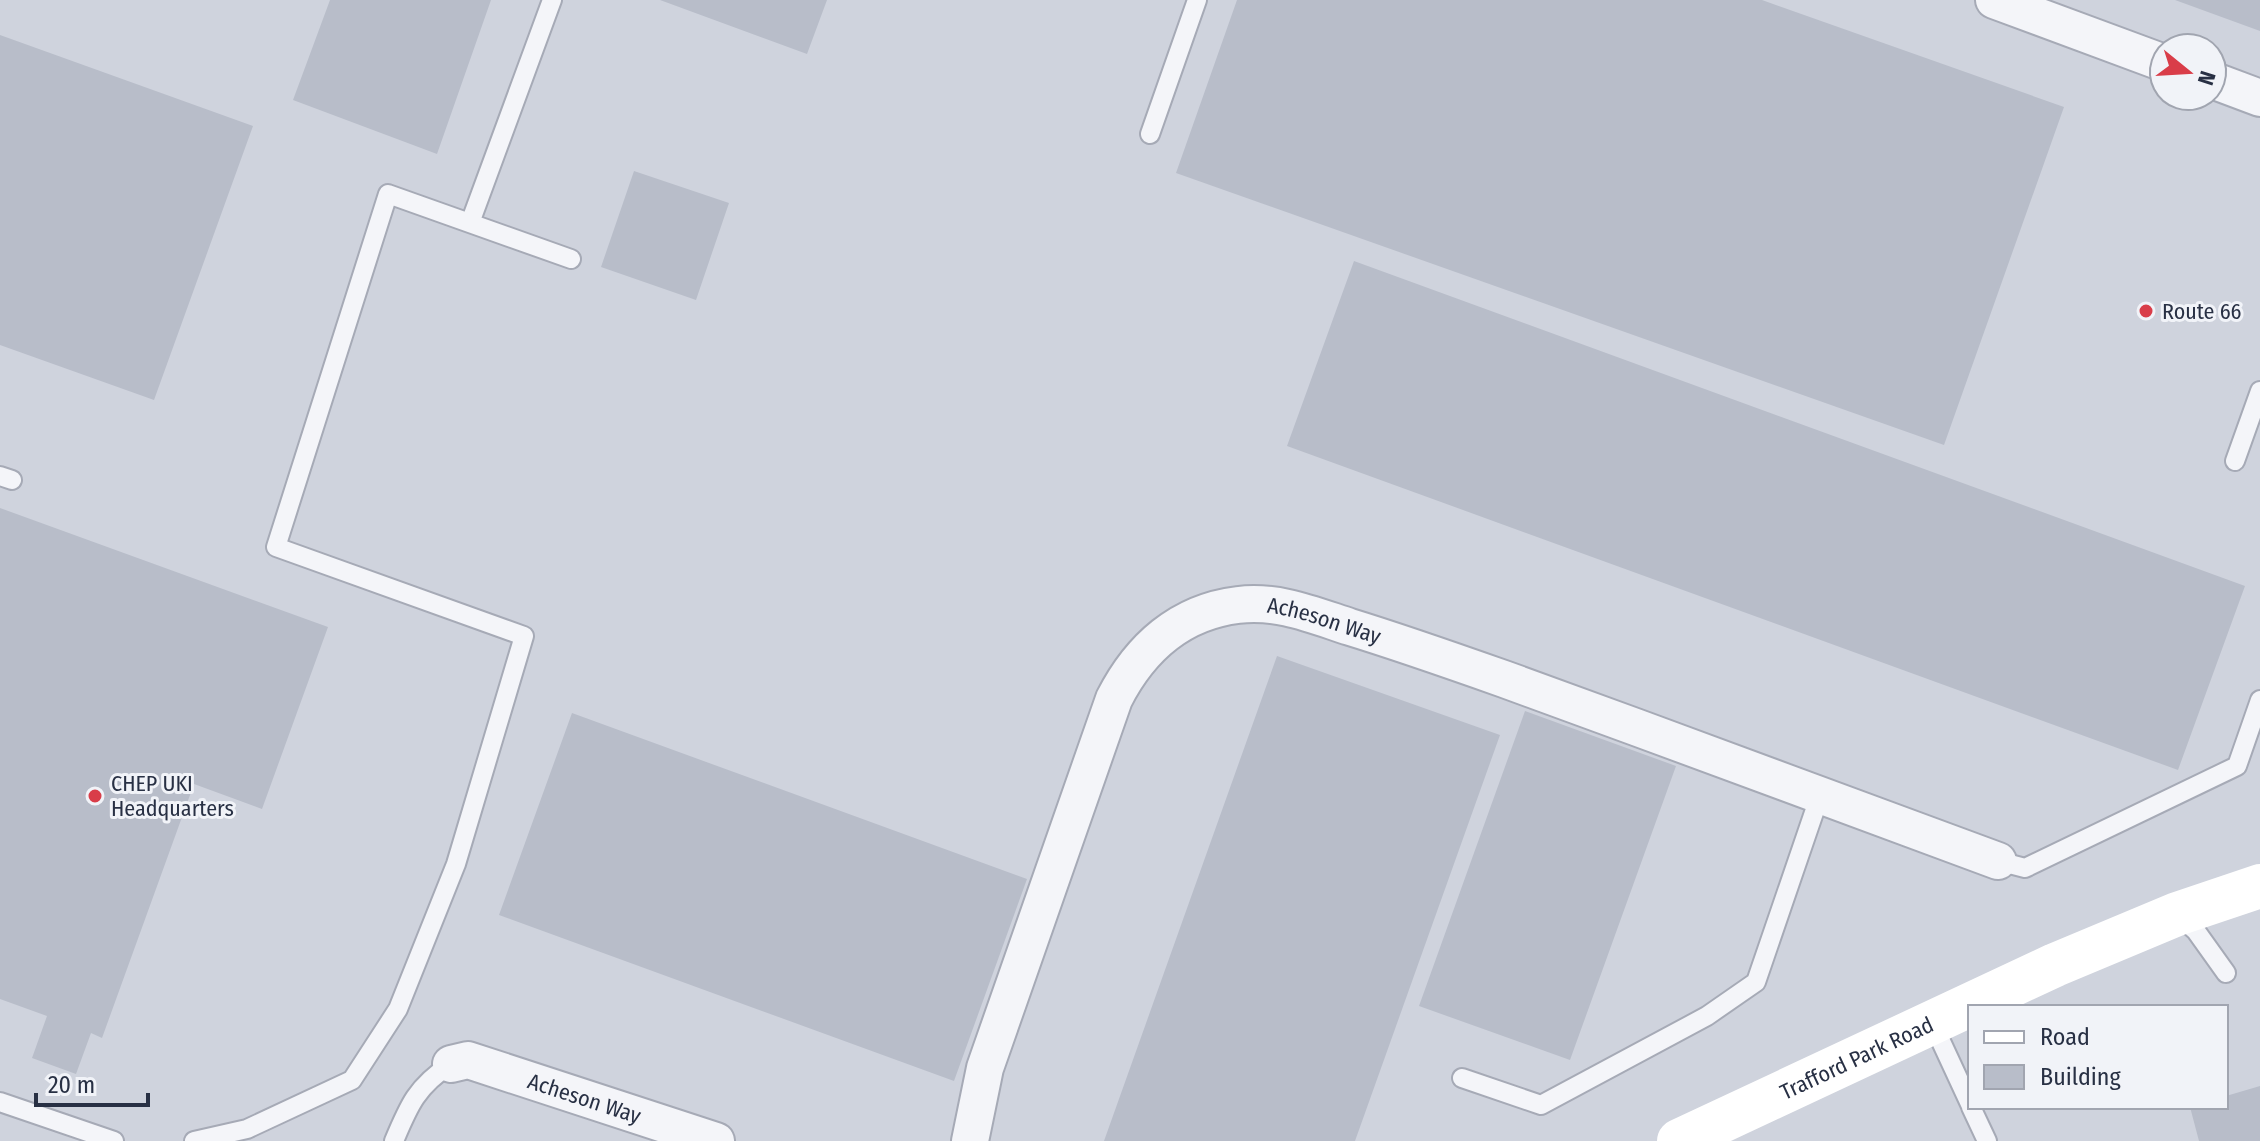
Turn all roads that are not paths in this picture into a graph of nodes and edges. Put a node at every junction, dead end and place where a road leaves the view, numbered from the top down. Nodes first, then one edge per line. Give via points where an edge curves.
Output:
1 (552, 0) edge
2 (1197, 0) edge
3 (1994, 0) edge
4 (2148, 57) edge
5 (2228, 86) edge
6 (2260, 98) edge
7 (1150, 134) dead end
8 (470, 223) junction
9 (571, 259) dead end
10 (2260, 391) edge
11 (2235, 461) dead end
12 (2260, 700) edge
13 (1820, 795) junction
14 (1998, 861) joint
15 (2259, 887) edge
16 (2177, 914) junction
17 (2226, 973) dead end
18 (1968, 1005) edge
19 (1969, 1005) edge
20 (1932, 1022) junction
21 (451, 1064) joint
22 (1462, 1078) dead end
23 (1968, 1100) edge
24 (0, 1102) edge
25 (1972, 1109) edge
26 (114, 1141) edge
27 (194, 1141) edge
28 (394, 1141) edge
29 (716, 1141) edge
30 (970, 1141) edge
31 (1679, 1141) edge
32 (1987, 1141) edge

1 - 8 lane
2 - 7 lane
3 - 4 street
5 - 6 street
8 - 9 lane
8 - 27 lane via 388,194 276,547 524,636 456,864 398,1009 352,1080 247,1129
10 - 11 lane
12 - 14 lane via 2237,766 2025,868
13 - 14 street, Acheson Way
13 - 22 lane via 1756,982 1707,1016 1541,1105
13 - 30 street, Acheson Way via 1424,650 1292,608 1238,605 1198,616 1143,653 1114,699 985,1068
15 - 16 street, Trafford Park Road
16 - 17 lane
16 - 19 street, Trafford Park Road
18 - 20 street, Trafford Park Road
20 - 23 lane
20 - 31 street, Trafford Park Road
21 - 28 lane via 413,1098
21 - 29 street, Acheson Way via 468,1060
24 - 26 lane
25 - 32 lane

